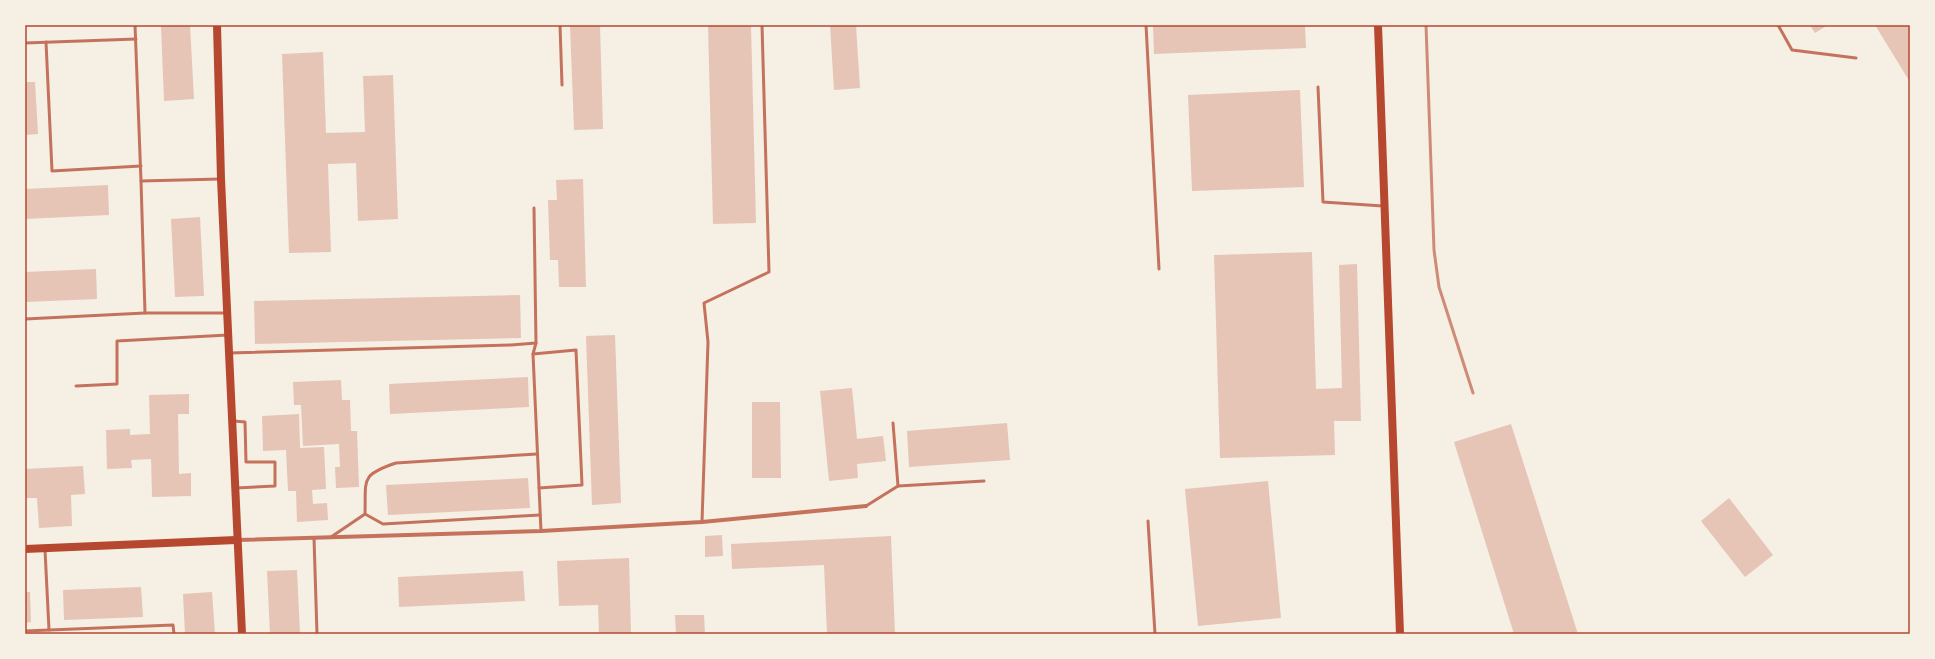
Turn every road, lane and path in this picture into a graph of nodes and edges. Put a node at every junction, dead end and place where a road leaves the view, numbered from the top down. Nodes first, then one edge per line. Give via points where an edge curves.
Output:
1 (135, 25) edge
2 (218, 25) edge
3 (560, 25) edge
4 (762, 25) edge
5 (1146, 25) edge
6 (1378, 25) edge
7 (1778, 25) edge
8 (136, 39) junction
9 (46, 42) junction
10 (25, 43) edge
11 (1856, 58) dead end
12 (562, 85) dead end
13 (1318, 87) dead end
14 (141, 166) junction
15 (221, 179) junction
16 (141, 181) junction
17 (1383, 206) junction
18 (534, 208) dead end
19 (1160, 269) dead end
20 (146, 313) junction
21 (227, 313) junction
22 (25, 319) edge
23 (228, 335) junction
24 (536, 343) junction
25 (229, 353) junction
26 (532, 354) junction
27 (76, 386) dead end
28 (232, 420) junction
29 (893, 423) dead end
30 (537, 454) junction
31 (984, 481) dead end
32 (898, 486) junction
33 (236, 488) junction
34 (539, 488) junction
35 (866, 506) joint
36 (365, 514) junction
37 (540, 515) junction
38 (1148, 521) dead end
39 (702, 522) junction
40 (541, 531) junction
41 (331, 537) junction
42 (314, 538) junction
43 (236, 540) junction
44 (25, 548) edge
45 (45, 548) junction
46 (49, 630) junction
47 (25, 631) edge
48 (174, 634) edge
49 (242, 634) edge
50 (317, 634) edge
51 (1155, 634) edge
52 (1400, 634) edge

1 - 8 lane
2 - 15 main road
3 - 12 lane
4 - 39 lane via 769,272 704,303 708,342
5 - 19 lane
6 - 17 main road
7 - 11 lane via 1792,50
8 - 9 lane
8 - 14 lane
9 - 10 lane
9 - 14 lane via 52,171
13 - 17 lane via 1323,202
14 - 16 lane
15 - 16 lane
15 - 21 main road
16 - 20 lane
17 - 52 main road
18 - 24 lane
20 - 21 lane
20 - 22 lane
21 - 23 main road
23 - 25 main road
23 - 27 lane via 117,341 117,384
24 - 25 lane
24 - 26 lane
25 - 28 main road
26 - 30 lane
26 - 34 lane via 576,350 582,485
28 - 33 main road
28 - 33 lane via 245,422 246,462 275,462 275,486
29 - 32 lane
30 - 34 lane
30 - 36 lane via 396,463 378,469 371,473 366,481
31 - 32 lane
32 - 35 lane
33 - 43 main road
34 - 37 lane
35 - 39 street
36 - 37 lane via 383,524
36 - 41 lane
37 - 40 lane
38 - 51 lane
39 - 40 street
40 - 41 street
41 - 42 street
42 - 43 street
42 - 50 lane
43 - 45 main road
43 - 49 main road
44 - 45 main road
45 - 46 lane
46 - 47 lane
46 - 48 lane via 174,625

